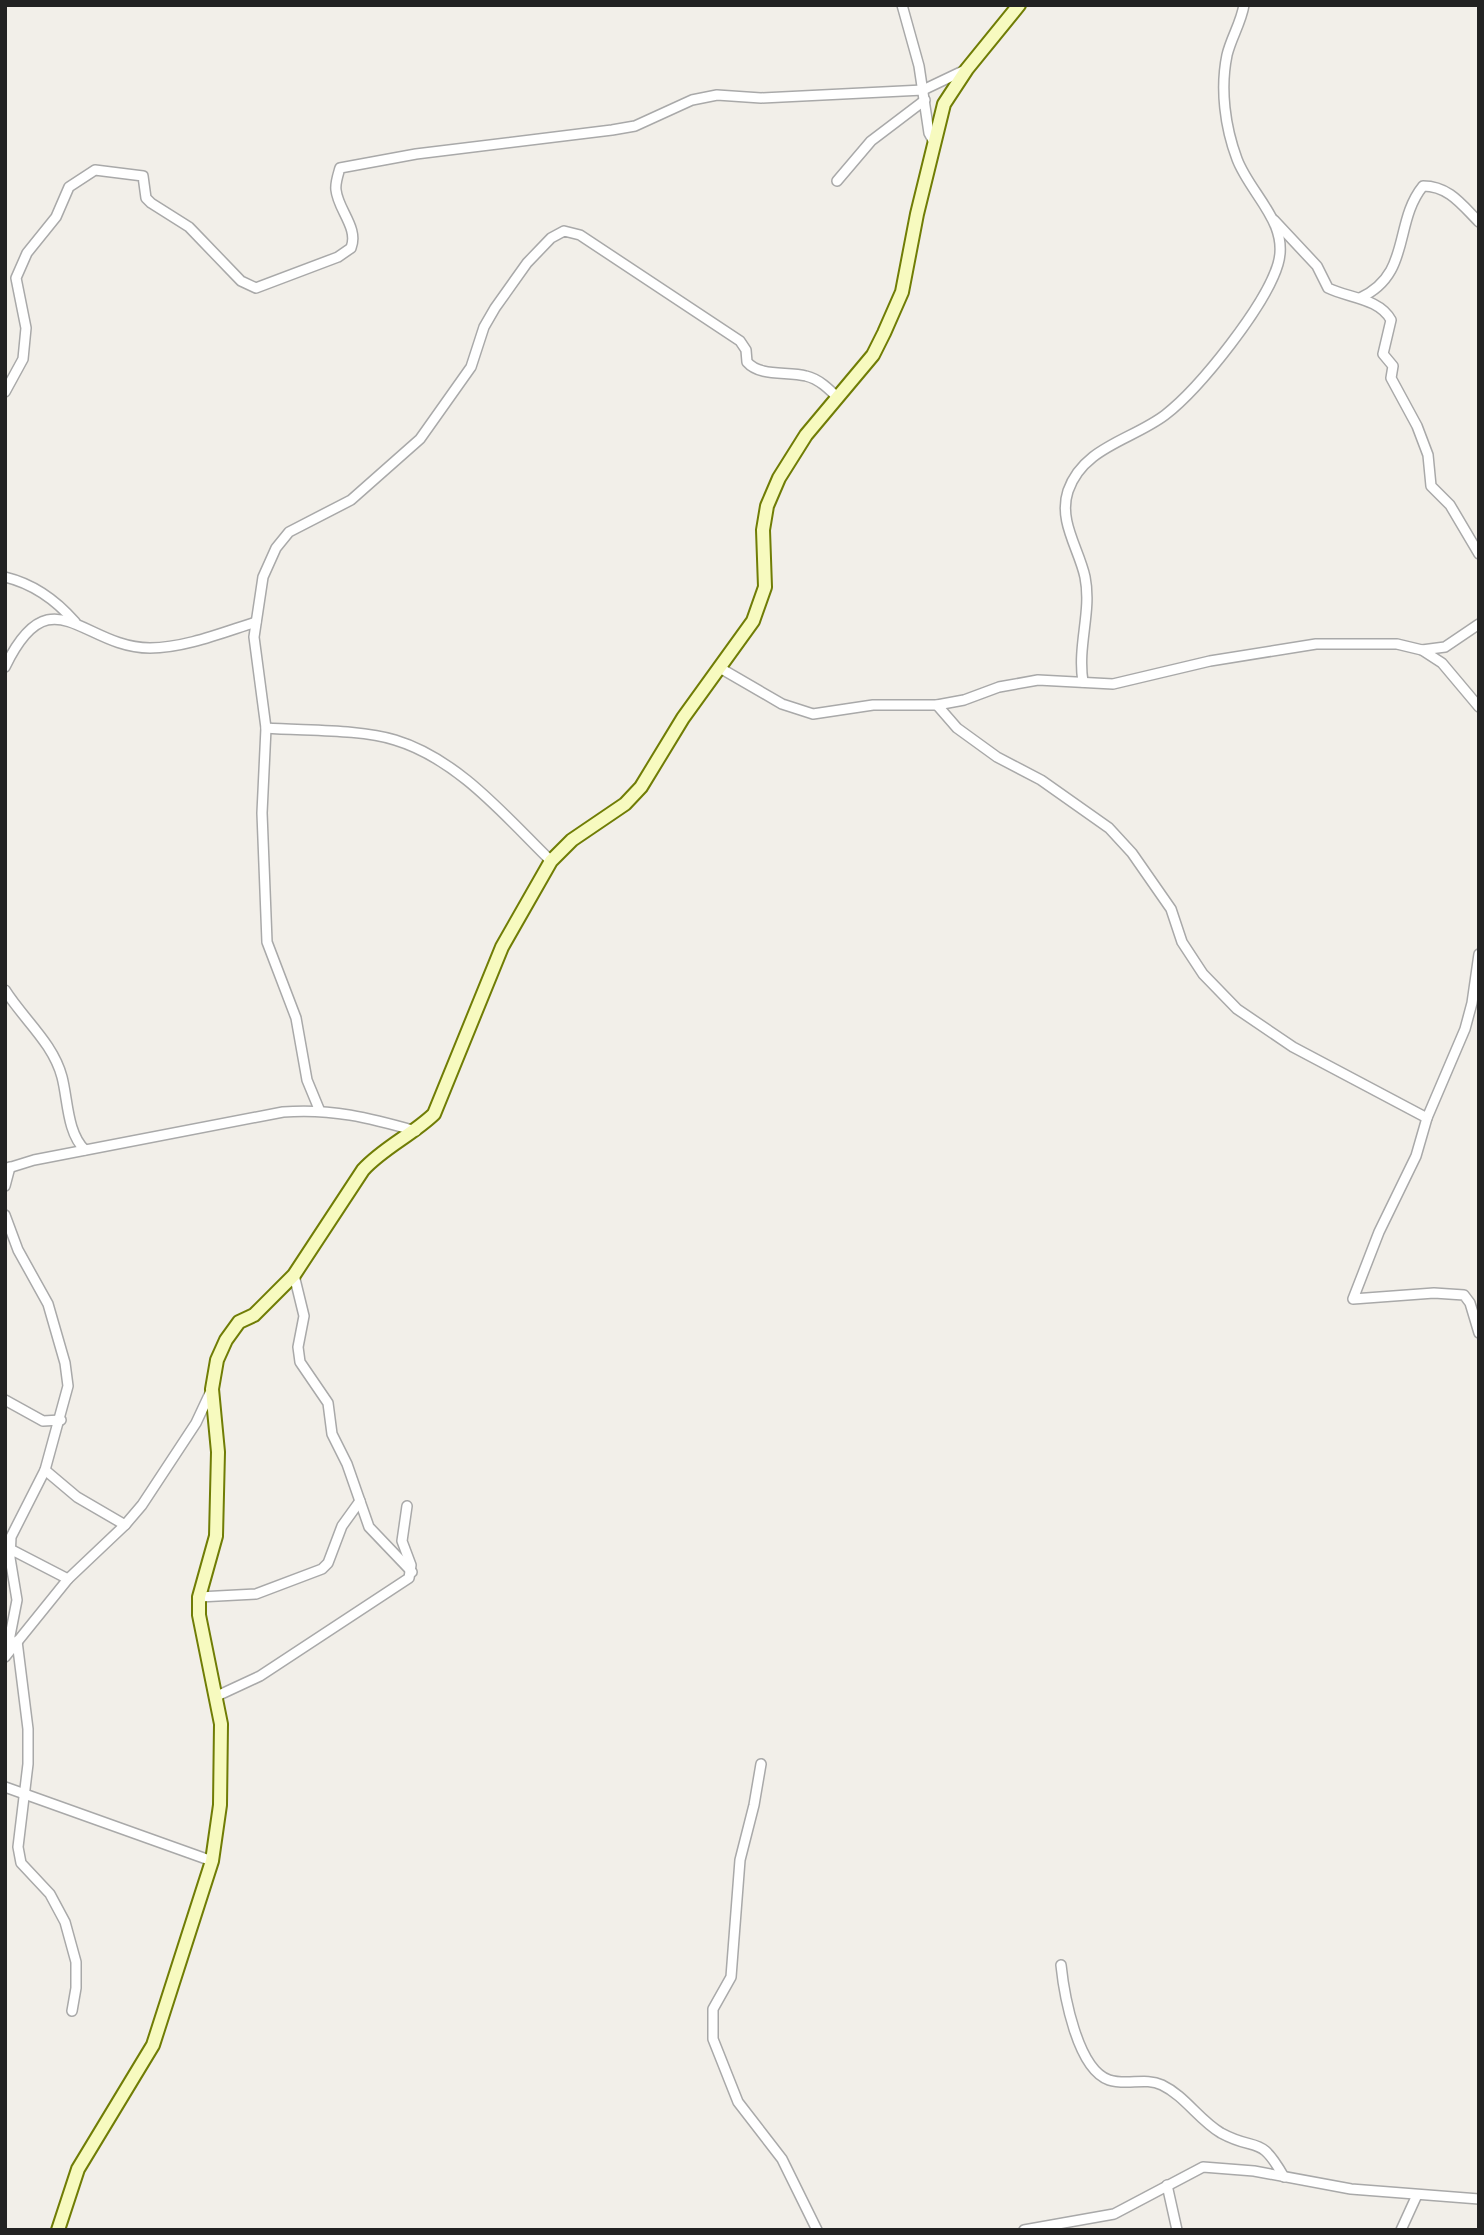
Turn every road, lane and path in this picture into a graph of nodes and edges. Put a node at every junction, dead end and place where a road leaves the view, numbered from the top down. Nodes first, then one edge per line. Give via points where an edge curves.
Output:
1 (902, 5) edge
2 (1019, 5) edge
3 (1244, 5) edge
4 (967, 69) junction
5 (923, 90) junction
6 (925, 100) junction
7 (934, 142) junction
8 (837, 181) dead end
9 (1274, 220) junction
10 (1479, 222) edge
11 (1360, 298) junction
12 (5, 392) edge
13 (838, 398) junction
14 (1479, 554) edge
15 (5, 576) edge
16 (75, 622) junction
17 (256, 622) junction
18 (1479, 624) edge
19 (1422, 650) junction
20 (5, 667) edge
21 (720, 668) junction
22 (1083, 682) junction
23 (937, 705) junction
24 (1479, 707) edge
25 (266, 728) junction
26 (551, 861) junction
27 (1479, 954) edge
28 (5, 990) edge
29 (319, 1109) junction
30 (1427, 1118) junction
31 (416, 1131) junction
32 (85, 1150) junction
33 (8, 1168) edge
34 (5, 1186) edge
35 (5, 1215) edge
36 (294, 1275) junction
37 (1479, 1333) edge
38 (212, 1389) junction
39 (5, 1400) edge
40 (61, 1420) junction
41 (45, 1471) junction
42 (360, 1501) junction
43 (407, 1506) dead end
44 (125, 1525) junction
45 (8, 1553) edge
46 (412, 1572) junction
47 (68, 1579) junction
48 (199, 1597) junction
49 (10, 1645) edge
50 (5, 1657) edge
51 (217, 1696) junction
52 (761, 1764) dead end
53 (5, 1787) edge
54 (24, 1793) junction
55 (212, 1861) junction
56 (1061, 1965) dead end
57 (72, 2011) dead end
58 (1284, 2177) junction
59 (1167, 2185) junction
60 (1417, 2195) junction
61 (1475, 2198) edge
62 (1479, 2208) edge
63 (58, 2230) edge
64 (817, 2230) edge
65 (1024, 2230) edge
66 (1177, 2230) edge
67 (1401, 2230) edge

1 - 5 street
2 - 4 street
3 - 9 street via 1227,53 1225,107 1237,160
4 - 5 street
4 - 7 street via 944,104
5 - 6 street
5 - 12 street via 761,98 717,95 692,100 623,128 350,165 340,168 335,188 352,233 351,248 256,288 241,281 189,227 151,203 143,176 95,170 69,187 56,217 27,253 16,278 26,328 23,359
6 - 7 street
6 - 8 street via 871,141
7 - 13 street via 902,292 873,355
9 - 11 street via 1317,266 1328,288
9 - 22 street via 1280,248 1273,280 1205,377 1165,415 1093,456 1077,473 1067,494 1065,511 1086,580 1080,648
10 - 11 street via 1451,194 1423,186 1415,197 1396,263 1387,279
11 - 14 street via 1391,320 1383,354 1393,366 1391,378 1423,442 1431,486 1450,505
13 - 17 street via 806,376 756,370 747,362 740,341 580,235 561,232 527,264 495,308 471,367 408,452 351,500 289,532 276,548 263,577
13 - 21 street via 806,435 779,478 763,530 765,587 760,604 744,637
15 - 16 street via 42,592
16 - 17 street via 122,643 151,648
16 - 20 street via 57,619 36,625 22,634
17 - 25 street
18 - 19 street via 1445,647
19 - 22 street via 1397,643 1316,644 1220,659 1113,684
19 - 24 street via 1453,674
21 - 23 street via 782,704 813,714 882,704
21 - 26 street via 641,787
22 - 23 street via 1018,683
23 - 30 street via 957,728 997,757 1041,780 1109,828 1171,909 1182,942 1203,974 1237,1009 1293,1047
25 - 26 street via 382,737 426,753 490,801
25 - 29 street via 262,813 267,942 296,1018 307,1080
26 - 31 street via 502,947 434,1114
27 - 30 street via 1470,1014
28 - 32 street via 50,1050 76,1139
29 - 31 street via 349,1112
29 - 32 street via 258,1114
30 - 37 street via 1416,1156 1353,1299 1464,1295
31 - 36 street via 363,1170
32 - 33 street
33 - 34 street
35 - 40 street via 18,1250 48,1304 65,1363 68,1386
36 - 38 street via 232,1331 217,1360
36 - 42 street via 304,1316 300,1362 325,1397 332,1434
38 - 44 street via 177,1453
38 - 48 street via 218,1452 216,1536
39 - 40 street via 43,1421
40 - 41 street
41 - 44 street
41 - 45 street via 15,1525
42 - 46 street via 369,1527
42 - 48 street via 321,1569 256,1594
43 - 46 street via 402,1541
44 - 47 street
45 - 47 street
45 - 49 street via 17,1600
46 - 51 street via 260,1676
47 - 49 street
48 - 51 street
49 - 50 street
49 - 54 street via 28,1729
51 - 55 street via 222,1749 219,1825
52 - 64 street via 740,1860 731,1977 713,2009 713,2039 738,2102 782,2159
53 - 54 street
54 - 55 street
54 - 57 street via 18,1829 21,1863 50,1894 65,1922 77,1969
55 - 63 street via 153,2045 78,2169
56 - 58 street via 1068,2015 1096,2071 1118,2082 1162,2085 1215,2129 1267,2150
58 - 59 street via 1203,2167
58 - 60 street
59 - 65 street via 1114,2214
59 - 66 street
60 - 61 street
60 - 67 street
61 - 62 street

